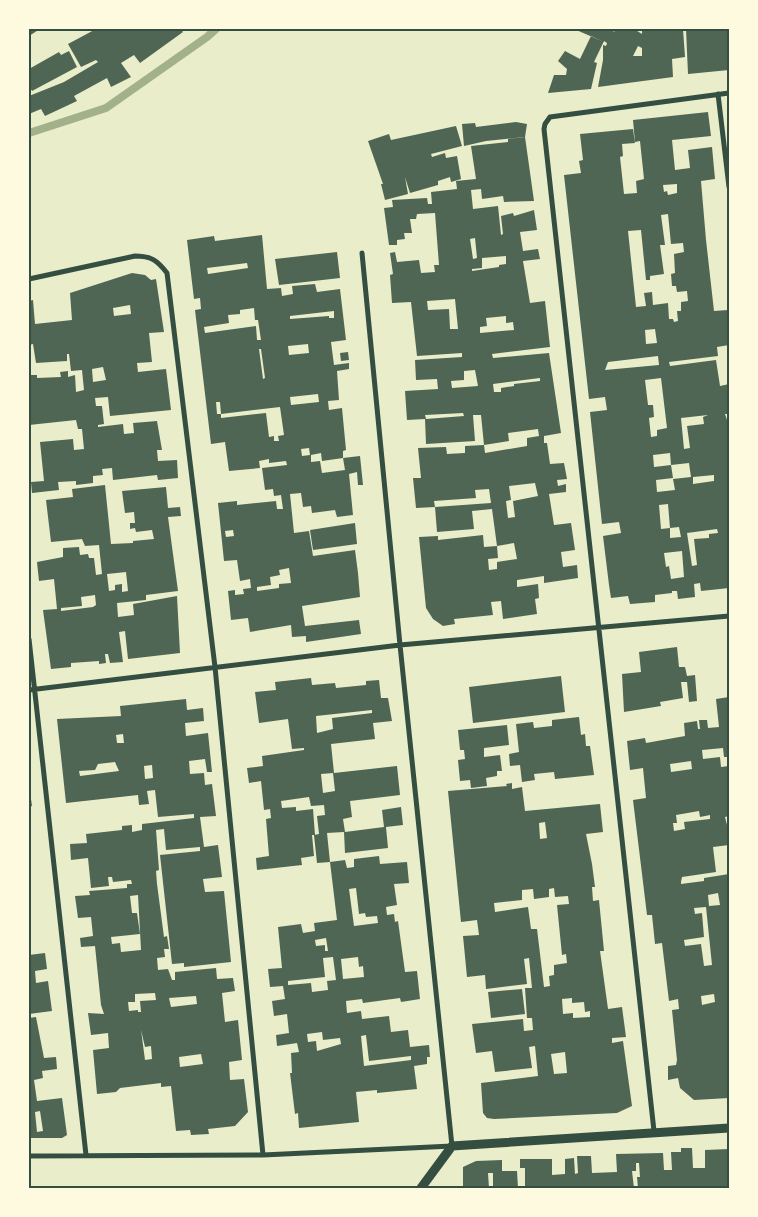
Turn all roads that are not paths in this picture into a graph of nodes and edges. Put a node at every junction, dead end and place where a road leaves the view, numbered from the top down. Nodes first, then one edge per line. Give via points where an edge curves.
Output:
1 (729, 93) edge
2 (718, 94) junction
3 (729, 188) edge
4 (362, 253) dead end
5 (29, 278) edge
6 (729, 616) edge
7 (599, 628) junction
8 (29, 639) edge
9 (400, 645) junction
10 (215, 667) junction
11 (35, 689) junction
12 (29, 690) edge
13 (729, 1128) edge
14 (654, 1131) junction
15 (452, 1146) junction
16 (86, 1155) junction
17 (263, 1155) junction
18 (29, 1156) edge
19 (421, 1188) edge

1 - 2 street
2 - 3 street
2 - 7 street via 550,117 545,124 546,158
4 - 9 street
5 - 10 street via 135,256 148,256 167,273
6 - 7 street
7 - 9 street
7 - 14 street
8 - 11 street
9 - 10 street
9 - 15 street
10 - 11 street
10 - 17 street
11 - 12 street
11 - 16 street
13 - 14 street
14 - 15 street
15 - 17 street
15 - 19 street
16 - 17 street
16 - 18 street

